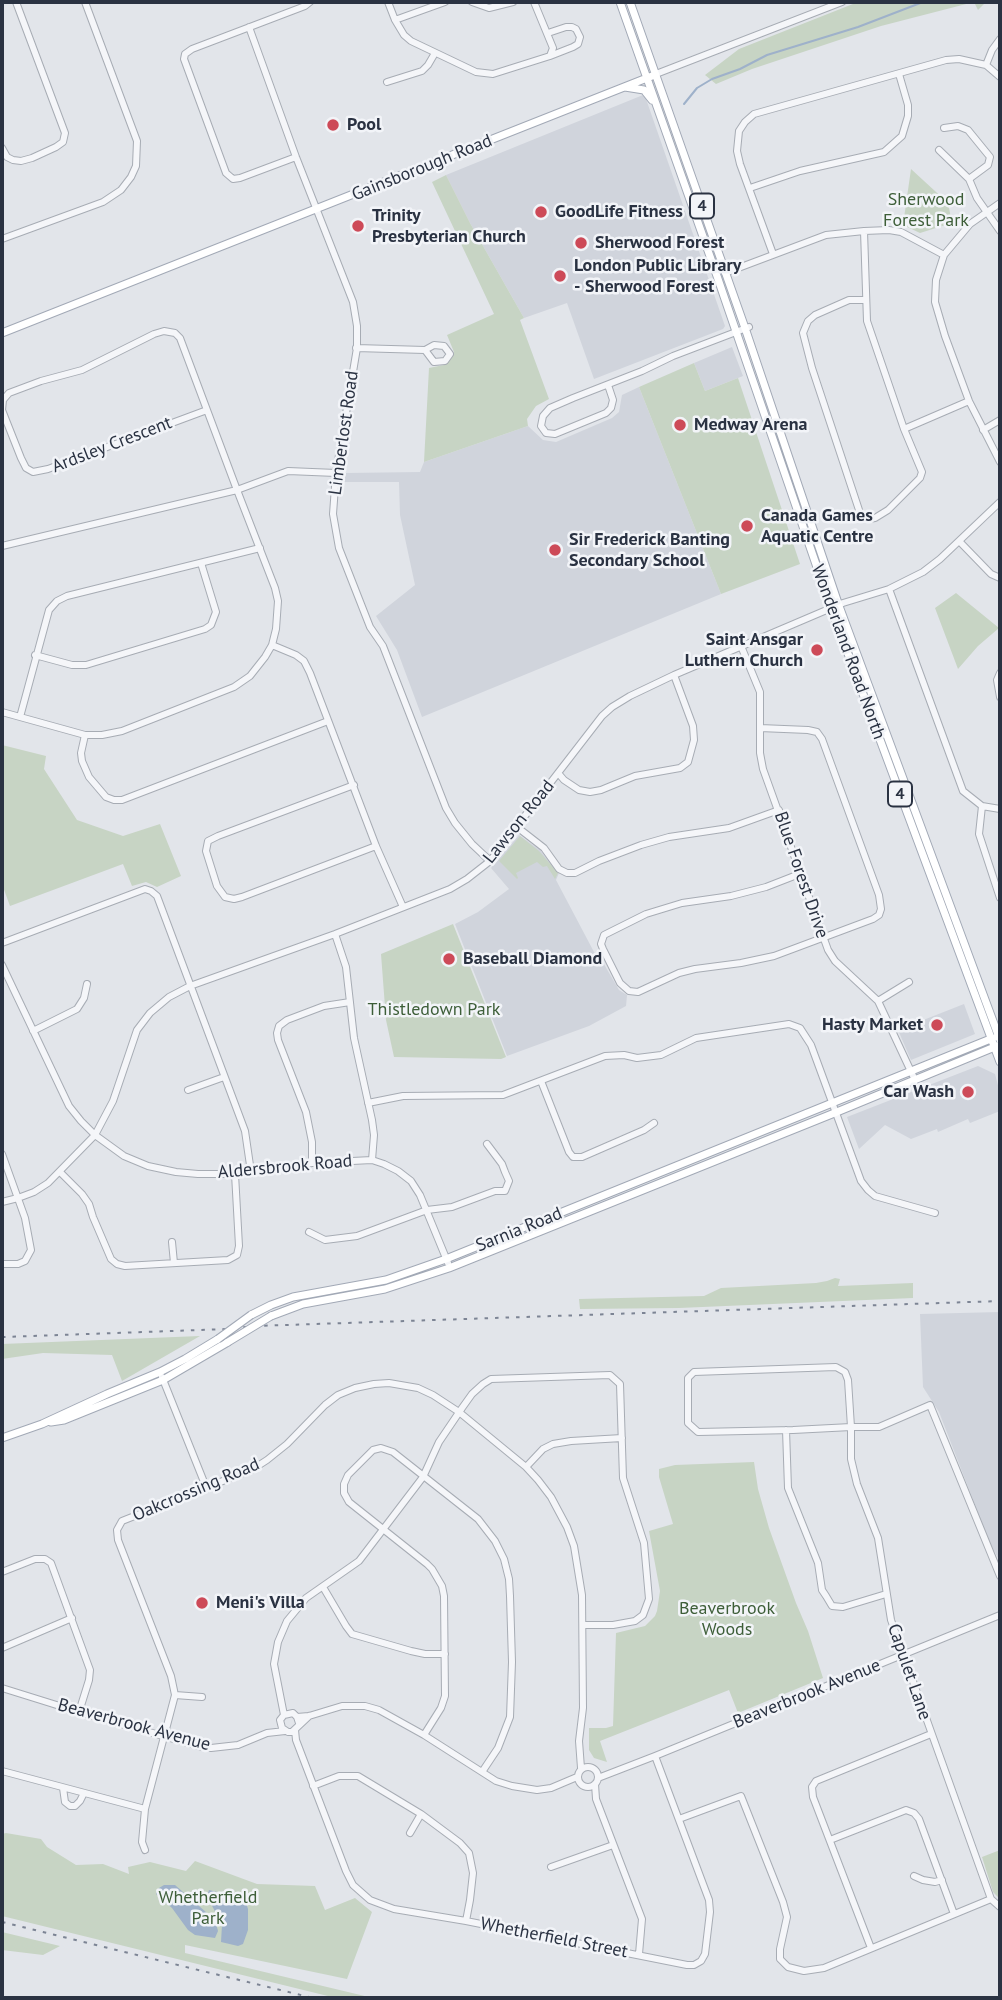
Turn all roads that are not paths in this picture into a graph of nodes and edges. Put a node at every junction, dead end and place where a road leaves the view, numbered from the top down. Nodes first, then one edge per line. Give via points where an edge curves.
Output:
1 (16, 2) edge
2 (85, 2) edge
3 (310, 2) edge
4 (387, 2) edge
5 (445, 2) edge
6 (472, 2) edge
7 (513, 2) edge
8 (534, 2) edge
9 (620, 2) edge
10 (630, 2) edge
11 (842, 2) edge
12 (394, 20) junction
13 (250, 27) junction
14 (548, 33) junction
15 (1000, 39) edge
16 (435, 53) junction
17 (550, 56) junction
18 (986, 65) junction
19 (899, 74) junction
20 (652, 76) junction
21 (1000, 77) edge
22 (387, 82) dead end
23 (625, 87) junction
24 (658, 106) junction
25 (944, 128) dead end
26 (2, 148) edge
27 (939, 149) dead end
28 (296, 156) junction
29 (969, 179) junction
30 (750, 188) junction
31 (1000, 204) edge
32 (317, 209) junction
33 (988, 212) junction
34 (864, 231) junction
35 (1000, 231) edge
36 (2, 239) edge
37 (773, 254) junction
38 (944, 255) junction
39 (725, 273) junction
40 (866, 300) junction
41 (747, 328) junction
42 (736, 331) junction
43 (2, 333) edge
44 (356, 348) junction
45 (425, 350) dead end
46 (608, 385) junction
47 (969, 401) junction
48 (207, 410) junction
49 (1000, 420) edge
50 (904, 429) junction
51 (983, 430) junction
52 (1000, 462) edge
53 (336, 473) junction
54 (237, 491) junction
55 (1000, 502) edge
56 (959, 541) junction
57 (2, 546) edge
58 (260, 548) junction
59 (201, 563) junction
60 (1000, 578) edge
61 (889, 589) junction
62 (835, 607) junction
63 (272, 645) junction
64 (741, 646) junction
65 (36, 655) junction
66 (1000, 673) edge
67 (674, 675) junction
68 (1000, 697) edge
69 (2, 712) edge
70 (20, 717) junction
71 (328, 721) junction
72 (760, 728) junction
73 (85, 735) junction
74 (558, 773) junction
75 (354, 785) junction
76 (982, 806) junction
77 (1000, 809) edge
78 (779, 810) junction
79 (517, 827) junction
80 (376, 846) junction
81 (490, 861) junction
82 (802, 873) junction
83 (1000, 898) edge
84 (403, 907) junction
85 (335, 934) junction
86 (823, 937) junction
87 (2, 943) edge
88 (2, 965) edge
89 (909, 982) dead end
90 (88, 984) dead end
91 (190, 986) junction
92 (878, 1001) junction
93 (350, 1002) junction
94 (33, 1031) junction
95 (997, 1040) edge
96 (1000, 1062) edge
97 (911, 1072) junction
98 (224, 1077) junction
99 (915, 1080) junction
100 (541, 1081) junction
101 (188, 1090) dead end
102 (368, 1103) junction
103 (833, 1103) junction
104 (836, 1112) junction
105 (654, 1123) dead end
106 (95, 1135) junction
107 (488, 1144) dead end
108 (2, 1154) edge
109 (372, 1160) junction
110 (312, 1163) junction
111 (60, 1172) junction
112 (251, 1172) junction
113 (235, 1174) junction
114 (19, 1198) junction
115 (2, 1202) edge
116 (427, 1210) junction
117 (935, 1213) dead end
118 (309, 1232) dead end
119 (173, 1241) dead end
120 (446, 1259) junction
121 (174, 1263) junction
122 (2, 1264) edge
123 (449, 1268) junction
124 (160, 1372) junction
125 (163, 1380) junction
126 (459, 1412) junction
127 (42, 1424) junction
128 (851, 1427) junction
129 (786, 1430) junction
130 (2, 1437) edge
131 (622, 1438) junction
132 (526, 1467) junction
133 (423, 1477) junction
134 (206, 1487) junction
135 (383, 1529) junction
136 (2, 1572) edge
137 (1000, 1576) edge
138 (323, 1587) junction
139 (886, 1594) junction
140 (1000, 1615) edge
141 (72, 1618) junction
142 (583, 1625) junction
143 (2, 1648) edge
144 (444, 1654) junction
145 (903, 1655) junction
146 (2, 1688) edge
147 (175, 1695) junction
148 (202, 1697) dead end
149 (284, 1705) junction
150 (79, 1712) junction
151 (282, 1717) junction
152 (293, 1724) junction
153 (267, 1733) junction
154 (931, 1734) junction
155 (424, 1735) junction
156 (165, 1737) junction
157 (579, 1748) junction
158 (655, 1756) junction
159 (581, 1768) junction
160 (593, 1768) junction
161 (2, 1771) edge
162 (612, 1771) junction
163 (482, 1772) junction
164 (578, 1780) junction
165 (596, 1781) junction
166 (313, 1786) junction
167 (586, 1787) junction
168 (63, 1788) junction
169 (84, 1793) junction
170 (596, 1799) junction
171 (145, 1808) junction
172 (421, 1814) junction
173 (679, 1819) junction
174 (410, 1833) dead end
175 (830, 1840) junction
176 (613, 1845) junction
177 (145, 1850) dead end
178 (551, 1867) dead end
179 (914, 1876) dead end
180 (942, 1880) junction
181 (991, 1899) junction
182 (1000, 1907) edge
183 (954, 1914) junction
184 (466, 1921) junction
185 (871, 1948) junction
186 (639, 1954) junction

1 - 26 street via 65,133 56,148 20,161 7,157
2 - 36 street via 137,141 136,166 121,190 103,202
3 - 13 street
4 - 12 street
5 - 12 street
6 - 7 street via 489,8
8 - 14 street
9 - 20 main road, Wonderland Road North / 4
10 - 20 main road, Wonderland Road North / 4
11 - 20 street, Gainsborough Road
12 - 16 street via 411,41
13 - 28 street, Limberlost Road
13 - 28 street via 192,49 184,59 226,173 233,179
14 - 17 street via 553,48
14 - 17 street via 572,27 580,37 578,44
15 - 18 street
16 - 17 street via 484,74 501,73
16 - 22 street via 422,71
18 - 19 street via 946,60
18 - 21 street
19 - 30 street via 908,116 902,136 884,152
19 - 30 street via 754,114 739,131 737,142
20 - 23 main road, Gainsborough Road
20 - 24 main road, Wonderland Road North / 4
20 - 39 main road, Wonderland Road North / 4
23 - 24 main road via 646,92
23 - 32 main road, Gainsborough Road
24 - 42 main road, Wonderland Road North / 4
25 - 29 street via 968,130 990,157 988,165
27 - 29 street
28 - 32 street, Limberlost Road
29 - 33 street
30 - 37 street
31 - 33 street
32 - 43 main road, Gainsborough Road
32 - 44 street, Limberlost Road via 354,302
33 - 35 street
33 - 38 street via 959,235
34 - 37 street via 826,235
34 - 38 street via 901,232
34 - 40 street
37 - 39 street
38 - 47 street via 935,302
39 - 41 main road, Wonderland Road North / 4
40 - 50 street via 870,334
40 - 50 street via 849,300 815,315 803,333 863,517 881,515 920,478 921,467
41 - 42 street
41 - 62 main road, Wonderland Road North / 4
42 - 46 street
42 - 62 main road, Wonderland Road North / 4
44 - 45 street
44 - 53 street, Limberlost Road
46 - 46 street via 550,408 541,426 546,433 555,434 606,413 612,400
47 - 50 street
47 - 51 street
48 - 48 street, Ardsley Crescent via 33,472 26,468 2,410 9,393 82,370 164,331 180,338
48 - 54 street, Ardsley Crescent
49 - 51 street
51 - 52 street
53 - 54 street via 288,471
53 - 81 street, Limberlost Road via 332,513 354,588 383,646 446,808
54 - 57 street
54 - 58 street, Ardsley Crescent
55 - 56 street, Lawson Road
56 - 60 street
56 - 61 street, Lawson Road via 923,572
58 - 59 street
58 - 63 street, Ardsley Crescent via 278,601
59 - 65 street via 57,601 49,610
59 - 65 street via 216,612 205,629 86,665
61 - 62 street, Lawson Road
61 - 76 street via 963,791
62 - 64 street, Lawson Road
62 - 95 main road, Wonderland Road North / 4
63 - 71 street via 304,661
63 - 73 street via 250,676 234,687 122,731
64 - 67 street, Lawson Road
64 - 72 street, Blue Forest Drive via 760,692
65 - 70 street
66 - 68 street
67 - 74 street, Lawson Road via 612,707
67 - 74 street via 693,726 688,762 590,792 579,790
69 - 70 street
70 - 73 street
71 - 73 street via 122,800 106,797 89,777 81,753
71 - 75 street
72 - 78 street, Blue Forest Drive via 762,761
72 - 86 street via 808,730 822,738 880,895 879,915
74 - 79 street, Lawson Road
75 - 80 street
75 - 80 street via 208,841 206,850 217,886 225,897 242,897
76 - 77 street
76 - 83 street via 979,834
78 - 79 street via 729,828 641,845 575,873 559,869 544,848
78 - 82 street, Blue Forest Drive
79 - 81 street, Lawson Road
80 - 84 street
81 - 84 street, Lawson Road via 450,889
82 - 86 street, Blue Forest Drive
82 - 86 street via 766,887 646,914 604,935 601,944 620,983 638,992 679,973 774,956
84 - 85 street, Lawson Road
85 - 91 street, Lawson Road
85 - 93 street via 346,967
86 - 92 street, Blue Forest Drive via 835,961
87 - 91 street via 145,889 157,896
88 - 94 street, Aldersbrook Road
89 - 92 street
90 - 94 street via 77,1009
91 - 98 street
91 - 106 street, Lawson Road via 169,997 137,1030 113,1101
92 - 97 street, Blue Forest Drive
93 - 102 street
93 - 110 street via 287,1020 277,1033 306,1112
94 - 106 street, Aldersbrook Road via 69,1106
95 - 96 main road, Wonderland Road North / 4
95 - 97 main road, Sarnia Road
95 - 99 main road, Sarnia Road
97 - 99 street, Blue Forest Drive
97 - 103 main road, Sarnia Road
98 - 101 street
98 - 112 street via 245,1131
99 - 104 main road, Sarnia Road
100 - 102 street via 503,1095 403,1096
100 - 103 street via 605,1056 661,1055 696,1038 789,1024 800,1028 811,1045
100 - 105 street via 573,1157
102 - 109 street via 374,1135
103 - 104 street
103 - 120 main road, Sarnia Road
104 - 117 street via 868,1191
104 - 123 main road, Sarnia Road
106 - 111 street, Lawson Road
106 - 113 street, Aldersbrook Road via 148,1166
107 - 116 street via 509,1181 505,1191
108 - 114 street
109 - 110 street, Aldersbrook Road
109 - 116 street, Aldersbrook Road via 411,1181
110 - 112 street, Aldersbrook Road
111 - 114 street, Lawson Road
111 - 121 street via 89,1204 117,1264
112 - 113 street, Aldersbrook Road
113 - 121 street via 237,1255 228,1260
114 - 115 street, Lawson Road
114 - 122 street via 31,1250 25,1262
116 - 118 street via 357,1236 325,1240
116 - 120 street, Aldersbrook Road
119 - 121 street
120 - 123 street, Aldersbrook Road
120 - 124 main road, Sarnia Road, bridge via 386,1280 271,1305
123 - 125 main road, Sarnia Road, bridge via 385,1289 303,1304 271,1316
124 - 125 street
124 - 127 main road, Sarnia Road
125 - 127 main road, Sarnia Road via 64,1420
125 - 134 street
126 - 131 street via 491,1379 610,1375 620,1384
126 - 132 street, Oakcrossing Road
126 - 133 street
126 - 134 street, Oakcrossing Road via 418,1388 389,1383 355,1388 325,1405 267,1460
127 - 130 main road, Sarnia Road
128 - 129 street, Capulet Lane
128 - 129 street, Capulet Lane via 848,1380 836,1367 694,1372 688,1378 688,1423 698,1432
128 - 137 street, Capulet Lane via 879,1427 930,1405
128 - 139 street, Capulet Lane via 851,1459 878,1538
129 - 139 street via 789,1488 826,1597 832,1606 843,1607
131 - 132 street via 553,1444
131 - 142 street via 623,1478 644,1543 649,1599 643,1615 635,1621
132 - 142 street, Oakcrossing Road via 551,1497 573,1546 581,1578
133 - 135 street
133 - 135 street via 393,1452 381,1448 373,1450 348,1475 346,1498
133 - 163 street via 478,1519 495,1541 509,1579 510,1717
134 - 147 street, Oakcrossing Road via 122,1521 117,1530
135 - 138 street via 359,1561
135 - 144 street via 427,1564 440,1582
136 - 141 street via 46,1559
138 - 144 street via 352,1634 411,1651
138 - 149 street via 294,1611 278,1642 274,1664
139 - 145 street, Capulet Lane
140 - 145 street, Beaverbrook Avenue
141 - 143 street
141 - 150 street via 90,1670
142 - 157 street, Oakcrossing Road
144 - 155 street via 442,1709
145 - 154 street, Capulet Lane
145 - 158 street, Beaverbrook Avenue
146 - 150 street, Beaverbrook Avenue
147 - 148 street
147 - 156 street, Oakcrossing Road
149 - 151 street
149 - 152 street
150 - 156 street, Beaverbrook Avenue
151 - 152 street
151 - 152 street, Whetherfield Street via 280,1724
151 - 153 street, Beaverbrook Avenue
152 - 153 street, Beaverbrook Avenue
152 - 155 street, Beaverbrook Avenue via 342,1706 365,1706
152 - 166 street, Whetherfield Street
153 - 156 street, Beaverbrook Avenue via 224,1748
154 - 175 street via 816,1781 813,1797
154 - 181 street, Capulet Lane
155 - 163 street, Beaverbrook Avenue
156 - 171 street, Oakcrossing Road
157 - 159 street, Oakcrossing Road
157 - 160 street
158 - 162 street, Beaverbrook Avenue
158 - 173 street, Whetherfield Street
159 - 160 street
159 - 164 street
160 - 162 street, Beaverbrook Avenue
160 - 165 street
161 - 168 street
162 - 165 street, Beaverbrook Avenue
163 - 164 street, Beaverbrook Avenue via 525,1789
164 - 167 street
165 - 167 street
165 - 170 street
166 - 172 street via 339,1776 358,1776
166 - 184 street, Whetherfield Street via 346,1871 359,1892 385,1907
167 - 170 street
168 - 169 street
168 - 169 street via 70,1806
169 - 171 street
170 - 176 street
171 - 177 street, Oakcrossing Road
172 - 174 street
172 - 184 street via 469,1853 473,1882
173 - 185 street via 741,1796 783,1902 786,1917 780,1959 788,1967 824,1968
173 - 186 street, Whetherfield Street via 709,1900 705,1954 694,1965
175 - 180 street via 906,1810 919,1819
175 - 185 street
176 - 178 street
176 - 186 street via 642,1919
179 - 180 street
180 - 183 street
181 - 182 street, Capulet Lane
181 - 183 street
183 - 185 street
184 - 186 street, Whetherfield Street

